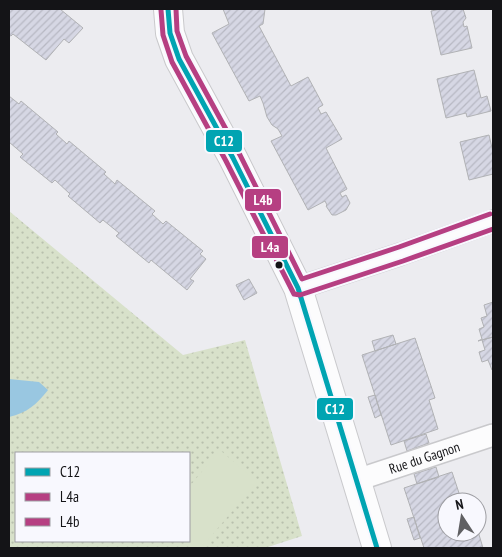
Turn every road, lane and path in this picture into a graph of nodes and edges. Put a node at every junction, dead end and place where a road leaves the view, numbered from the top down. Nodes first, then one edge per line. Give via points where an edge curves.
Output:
1 (168, 9) edge
2 (493, 221) edge
3 (298, 288) junction
4 (493, 435) edge
5 (357, 480) junction
6 (377, 548) edge

1 - 3 street via 170,33 179,59
2 - 3 street
3 - 5 street
4 - 5 street, Rue du Gagnon
5 - 6 street

